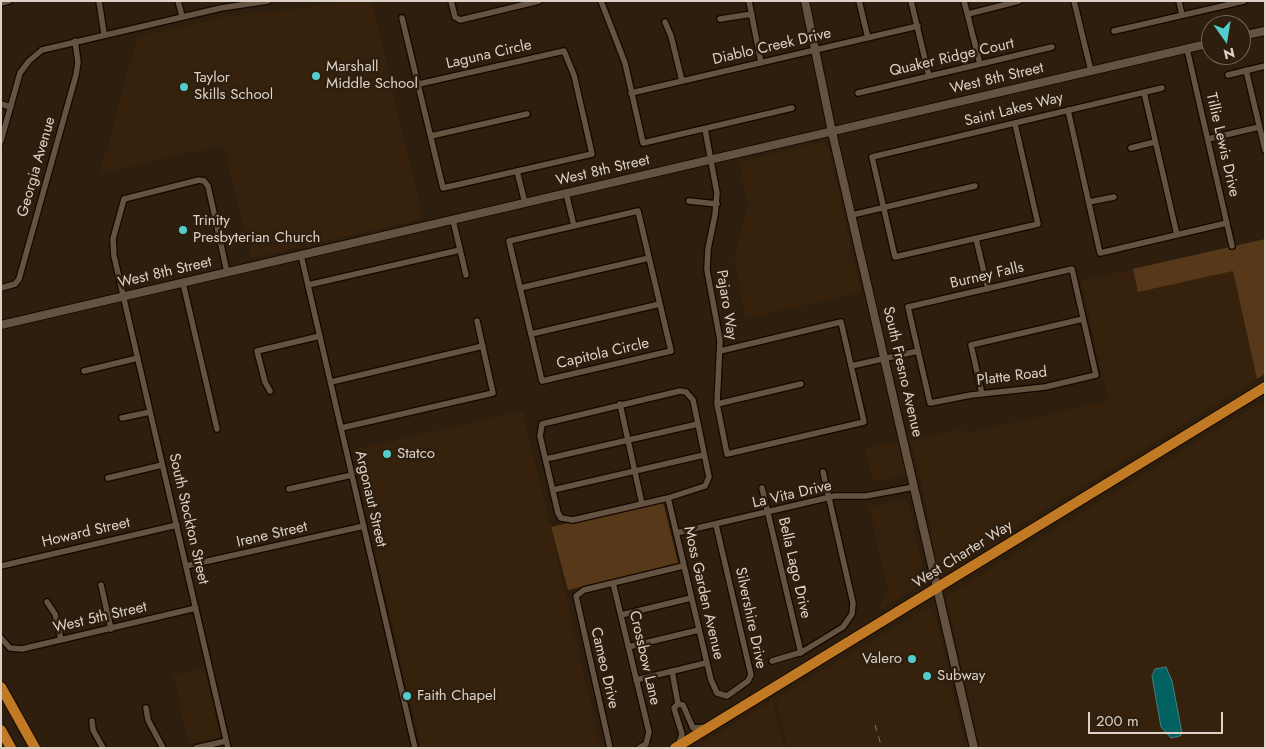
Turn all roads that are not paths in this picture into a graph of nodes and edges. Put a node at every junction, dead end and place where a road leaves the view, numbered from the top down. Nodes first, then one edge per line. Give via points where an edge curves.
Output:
1 (9, 1) edge
2 (99, 1) edge
3 (178, 1) edge
4 (268, 1) edge
5 (452, 1) edge
6 (539, 1) edge
7 (601, 1) edge
8 (749, 1) edge
9 (805, 1) edge
10 (859, 1) edge
11 (911, 1) edge
12 (964, 1) edge
13 (1018, 1) edge
14 (1074, 1) edge
15 (1179, 1) edge
16 (1244, 1) edge
17 (1, 3) edge
18 (1232, 3) edge
19 (752, 14) junction
20 (968, 14) junction
21 (182, 16) junction
22 (1182, 16) junction
23 (402, 18) dead end
24 (720, 19) dead end
25 (665, 22) dead end
26 (918, 26) junction
27 (1114, 31) dead end
28 (1265, 31) edge
29 (104, 34) junction
30 (1251, 34) edge
31 (868, 38) junction
32 (74, 41) junction
33 (1201, 46) edge
34 (1052, 47) dead end
35 (1187, 49) junction
36 (814, 50) junction
37 (761, 63) junction
38 (980, 64) junction
39 (1265, 66) edge
40 (1246, 70) junction
41 (1091, 71) junction
42 (1228, 75) dead end
43 (929, 76) junction
44 (682, 81) junction
45 (419, 84) junction
46 (1162, 88) dead end
47 (1144, 92) junction
48 (631, 93) junction
49 (858, 93) dead end
50 (1, 104) edge
51 (10, 107) junction
52 (792, 108) dead end
53 (1068, 110) junction
54 (527, 114) dead end
55 (1015, 124) junction
56 (1259, 127) junction
57 (705, 129) junction
58 (832, 132) junction
59 (431, 136) junction
60 (1208, 139) junction
61 (1, 140) edge
62 (1155, 142) junction
63 (1130, 148) dead end
64 (1265, 150) edge
65 (712, 160) junction
66 (517, 171) junction
67 (975, 186) dead end
68 (566, 194) junction
69 (1114, 197) dead end
70 (689, 202) dead end
71 (1089, 202) junction
72 (525, 203) junction
73 (717, 204) junction
74 (884, 208) junction
75 (852, 215) junction
76 (452, 220) junction
77 (1227, 223) junction
78 (574, 226) junction
79 (1177, 235) junction
80 (976, 239) junction
81 (1232, 246) dead end
82 (460, 250) junction
83 (301, 255) junction
84 (649, 258) junction
85 (227, 272) junction
86 (466, 275) dead end
87 (183, 283) junction
88 (308, 285) junction
89 (1, 288) edge
90 (520, 288) junction
91 (988, 289) junction
92 (123, 296) junction
93 (660, 304) junction
94 (1083, 319) junction
95 (477, 322) dead end
96 (1, 325) edge
97 (531, 334) junction
98 (320, 336) junction
99 (483, 346) junction
100 (720, 350) junction
101 (918, 351) junction
102 (138, 358) junction
103 (885, 358) junction
104 (851, 366) junction
105 (84, 371) dead end
106 (331, 382) junction
107 (801, 384) dead end
108 (1265, 387) edge
109 (270, 390) dead end
110 (982, 394) junction
111 (620, 404) junction
112 (717, 404) junction
113 (150, 412) junction
114 (122, 418) dead end
115 (698, 424) junction
116 (341, 428) junction
117 (217, 429) dead end
118 (628, 441) junction
119 (704, 455) junction
120 (546, 459) junction
121 (162, 465) junction
122 (636, 470) junction
123 (823, 472) dead end
124 (352, 475) junction
125 (108, 478) dead end
126 (914, 487) junction
127 (762, 488) dead end
128 (289, 489) dead end
129 (553, 490) junction
130 (668, 498) junction
131 (829, 498) junction
132 (642, 504) junction
133 (768, 512) junction
134 (176, 525) junction
135 (716, 525) junction
136 (364, 526) junction
137 (676, 533) junction
138 (1, 566) edge
139 (186, 566) junction
140 (683, 566) junction
141 (613, 583) junction
142 (101, 585) dead end
143 (938, 588) junction
144 (692, 598) junction
145 (47, 602) dead end
146 (196, 608) junction
147 (620, 615) junction
148 (111, 629) junction
149 (699, 630) junction
150 (1, 638) edge
151 (61, 640) junction
152 (628, 647) junction
153 (801, 653) junction
154 (772, 661) dead end
155 (706, 663) junction
156 (672, 671) junction
157 (636, 680) junction
158 (1, 687) edge
159 (717, 693) joint
160 (678, 704) junction
161 (146, 708) dead end
162 (92, 721) dead end
163 (708, 728) junction
164 (1, 730) edge
165 (227, 744) edge
166 (676, 747) edge
167 (11, 748) edge
168 (35, 748) edge
169 (102, 748) edge
170 (163, 748) edge
171 (196, 748) edge
172 (415, 748) edge
173 (610, 748) edge
174 (639, 748) edge
175 (974, 748) edge

1 - 17 street
2 - 29 street
3 - 21 street
4 - 21 street
5 - 6 street via 455,17 460,20
7 - 48 street via 625,63
8 - 19 street
9 - 36 street, South Fresno Avenue
10 - 31 street
11 - 26 street
12 - 20 street
13 - 20 street
14 - 41 street
15 - 22 street
16 - 18 street
18 - 22 street
19 - 24 street
19 - 37 street
20 - 38 street
21 - 29 street
22 - 27 street
23 - 45 street
25 - 44 street
26 - 31 street, Diablo Creek Drive
26 - 43 street
28 - 30 street
29 - 32 street
31 - 36 street, Diablo Creek Drive
32 - 51 street via 47,48 29,60 20,74
32 - 89 street, Georgia Avenue via 78,62 76,75 19,280
33 - 35 street, West 8th Street
34 - 38 street, Quaker Ridge Court
35 - 41 street, West 8th Street
35 - 60 street, Tillie Lewis Drive
36 - 37 street, Diablo Creek Drive
36 - 58 street, South Fresno Avenue
37 - 44 street, Diablo Creek Drive
38 - 43 street, Quaker Ridge Court
39 - 40 street
40 - 42 street
40 - 56 street
41 - 58 street, West 8th Street
43 - 49 street, Quaker Ridge Court
44 - 48 street, Diablo Creek Drive
45 - 59 street, Laguna Circle
45 - 66 street, Laguna Circle via 564,51 574,75 592,154
46 - 47 street, Saint Lakes Way
47 - 53 street, Saint Lakes Way
47 - 62 street
48 - 57 street via 643,143
50 - 51 street
51 - 61 street
52 - 57 street
53 - 55 street, Saint Lakes Way
53 - 71 street
54 - 59 street
55 - 74 street, Saint Lakes Way via 872,157
55 - 80 street via 1038,224
56 - 60 street
56 - 64 street
57 - 65 street, Pajaro Way
58 - 65 street, West 8th Street
58 - 75 street, South Fresno Avenue
59 - 66 street, Laguna Circle via 443,188
60 - 77 street, Tillie Lewis Drive
62 - 63 street
62 - 79 street
65 - 68 street, West 8th Street
65 - 73 street, Pajaro Way
66 - 72 street
67 - 74 street
68 - 72 street, West 8th Street
68 - 78 street
69 - 71 street
70 - 73 street
71 - 79 street via 1100,252
72 - 76 street, West 8th Street
73 - 100 street, Pajaro Way via 706,270
74 - 75 street
74 - 80 street via 895,258
75 - 103 street, South Fresno Avenue
76 - 82 street
76 - 83 street, West 8th Street
77 - 79 street
77 - 81 street, Tillie Lewis Drive
78 - 84 street, Capitola Circle via 638,211
78 - 90 street, Capitola Circle via 509,241
80 - 91 street
82 - 86 street
82 - 88 street
83 - 85 street, West 8th Street
83 - 88 street, Argonaut Street
84 - 90 street
84 - 93 street, Capitola Circle
85 - 87 street, West 8th Street
85 - 92 street, South Stockton Street via 208,186 204,181 128,196 122,202 113,244
87 - 92 street, West 8th Street
87 - 117 street
88 - 98 street, Argonaut Street
90 - 97 street, Capitola Circle
91 - 94 street, Burney Falls via 1072,269
91 - 101 street, Burney Falls via 908,307
92 - 96 street, West 8th Street
92 - 102 street, South Stockton Street
93 - 97 street
93 - 97 street, Capitola Circle via 671,351 542,381
94 - 110 street via 971,346
94 - 110 street, Platte Road via 1096,375 1045,387
95 - 99 street
98 - 106 street, Argonaut Street
98 - 109 street via 257,350
99 - 106 street
99 - 116 street via 493,393
100 - 104 street via 841,322
100 - 112 street, Pajaro Way
101 - 103 street
101 - 110 street, Platte Road via 930,403
102 - 105 street
102 - 113 street, South Stockton Street
103 - 104 street
103 - 126 street, South Fresno Avenue
104 - 112 street, Pajaro Way via 864,422 727,454
106 - 116 street, Argonaut Street
107 - 112 street
108 - 143 highway, West Charter Way
111 - 115 street via 680,391 693,400
111 - 118 street
111 - 120 street via 542,424 540,436
113 - 114 street
113 - 121 street, South Stockton Street
115 - 118 street
115 - 119 street
116 - 124 street, Argonaut Street
118 - 120 street
118 - 122 street
119 - 122 street
119 - 130 street via 709,477 705,486
120 - 129 street
121 - 125 street
121 - 134 street, South Stockton Street
122 - 129 street
122 - 132 street
123 - 131 street
124 - 128 street
124 - 136 street, Argonaut Street
126 - 131 street, La Vita Drive via 866,496
126 - 143 street, South Fresno Avenue
127 - 133 street, Bella Lago Drive
129 - 132 street via 558,513 567,520
130 - 132 street
130 - 137 street, Moss Garden Avenue
131 - 133 street, La Vita Drive
131 - 153 street via 853,603 852,614 843,627
133 - 135 street, La Vita Drive
133 - 153 street, Bella Lago Drive
134 - 138 street, Howard Street
134 - 139 street, South Stockton Street
135 - 137 street, La Vita Drive
135 - 159 street, Silvershire Drive via 751,675 730,695
136 - 139 street, Irene Street
136 - 172 street, Argonaut Street
137 - 140 street, Moss Garden Avenue
139 - 146 street, South Stockton Street
140 - 141 street
140 - 144 street, Moss Garden Avenue
141 - 147 street, Crossbow Lane
141 - 173 street, Cameo Drive via 578,593 575,600
142 - 148 street
143 - 163 highway, West Charter Way
143 - 175 street, South Fresno Avenue
144 - 147 street
144 - 149 street, Moss Garden Avenue
145 - 151 street
146 - 148 street, West 5th Street
146 - 165 street, South Stockton Street
147 - 152 street, Crossbow Lane
148 - 151 street, West 5th Street
149 - 152 street
149 - 155 street, Moss Garden Avenue
150 - 151 street, West 5th Street via 10,648 22,649
152 - 157 street, Crossbow Lane
153 - 154 street
155 - 156 street
155 - 159 street, Moss Garden Avenue
156 - 157 street
156 - 160 street
157 - 174 street, Crossbow Lane via 648,739
158 - 168 highway
160 - 163 street via 683,705 693,728
160 - 166 street via 674,708 682,734
161 - 170 street via 148,720
162 - 169 street
163 - 166 highway, West Charter Way
164 - 167 highway
165 - 171 street

